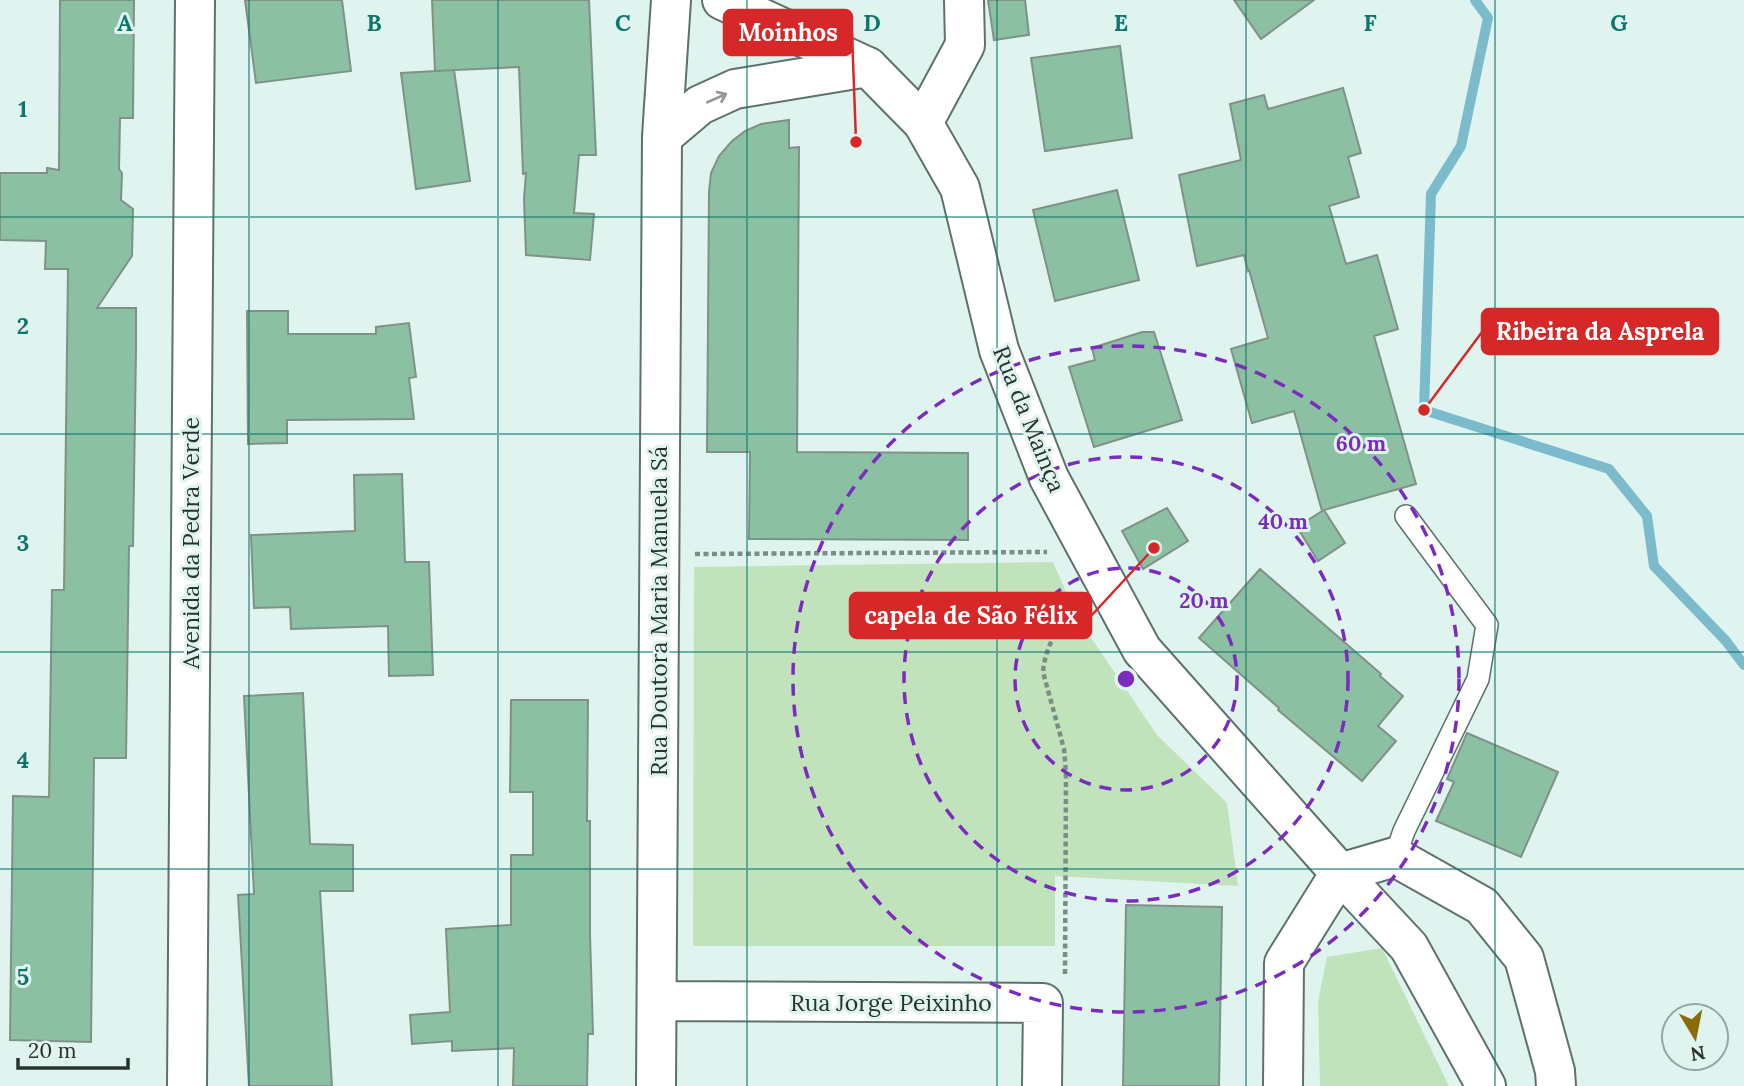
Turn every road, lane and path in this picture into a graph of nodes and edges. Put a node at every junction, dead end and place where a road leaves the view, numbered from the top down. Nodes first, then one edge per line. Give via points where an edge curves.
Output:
1 (195, 0) edge
2 (671, 0) edge
3 (722, 0) edge
4 (964, 0) edge
5 (868, 67) junction
6 (923, 123) junction
7 (662, 137) junction
8 (1406, 516) dead end
9 (1089, 552) junction
10 (660, 554) junction
11 (1110, 590) junction
12 (1395, 857) junction
13 (1340, 873) junction
14 (657, 1001) junction
15 (1043, 1003) junction
16 (187, 1086) edge
17 (656, 1086) edge
18 (1042, 1086) edge
19 (1283, 1086) edge
20 (1486, 1086) edge
21 (1556, 1086) edge

1 - 16 street, Avenida da Pedra Verde
2 - 7 street, Rua Doutora Maria Manuela Sá
3 - 5 street, Rua da Mainça
4 - 6 street via 965,45
5 - 6 street, Rua da Mainça
7 -> 5 street via 700,105 736,89
6 - 9 street, Rua da Mainça via 960,188 999,350 1049,478
7 - 10 street, Rua Doutora Maria Manuela Sá
8 - 12 lane via 1487,625 1478,679
9 - 10 path
9 - 11 street, Rua da Mainça
10 - 14 street, Rua Doutora Maria Manuela Sá
11 - 13 street, Rua da Mainça via 1142,650
11 - 15 path via 1071,614 1051,641 1044,662 1064,749 1066,813 1065,982
12 - 13 street
12 - 21 street via 1482,906 1524,958
13 - 19 street via 1284,963
13 - 20 street, Rua da Mainça via 1409,947
14 - 15 street, Rua Jorge Peixinho
14 - 17 street, Rua Doutora Maria Manuela Sá
15 - 18 street

